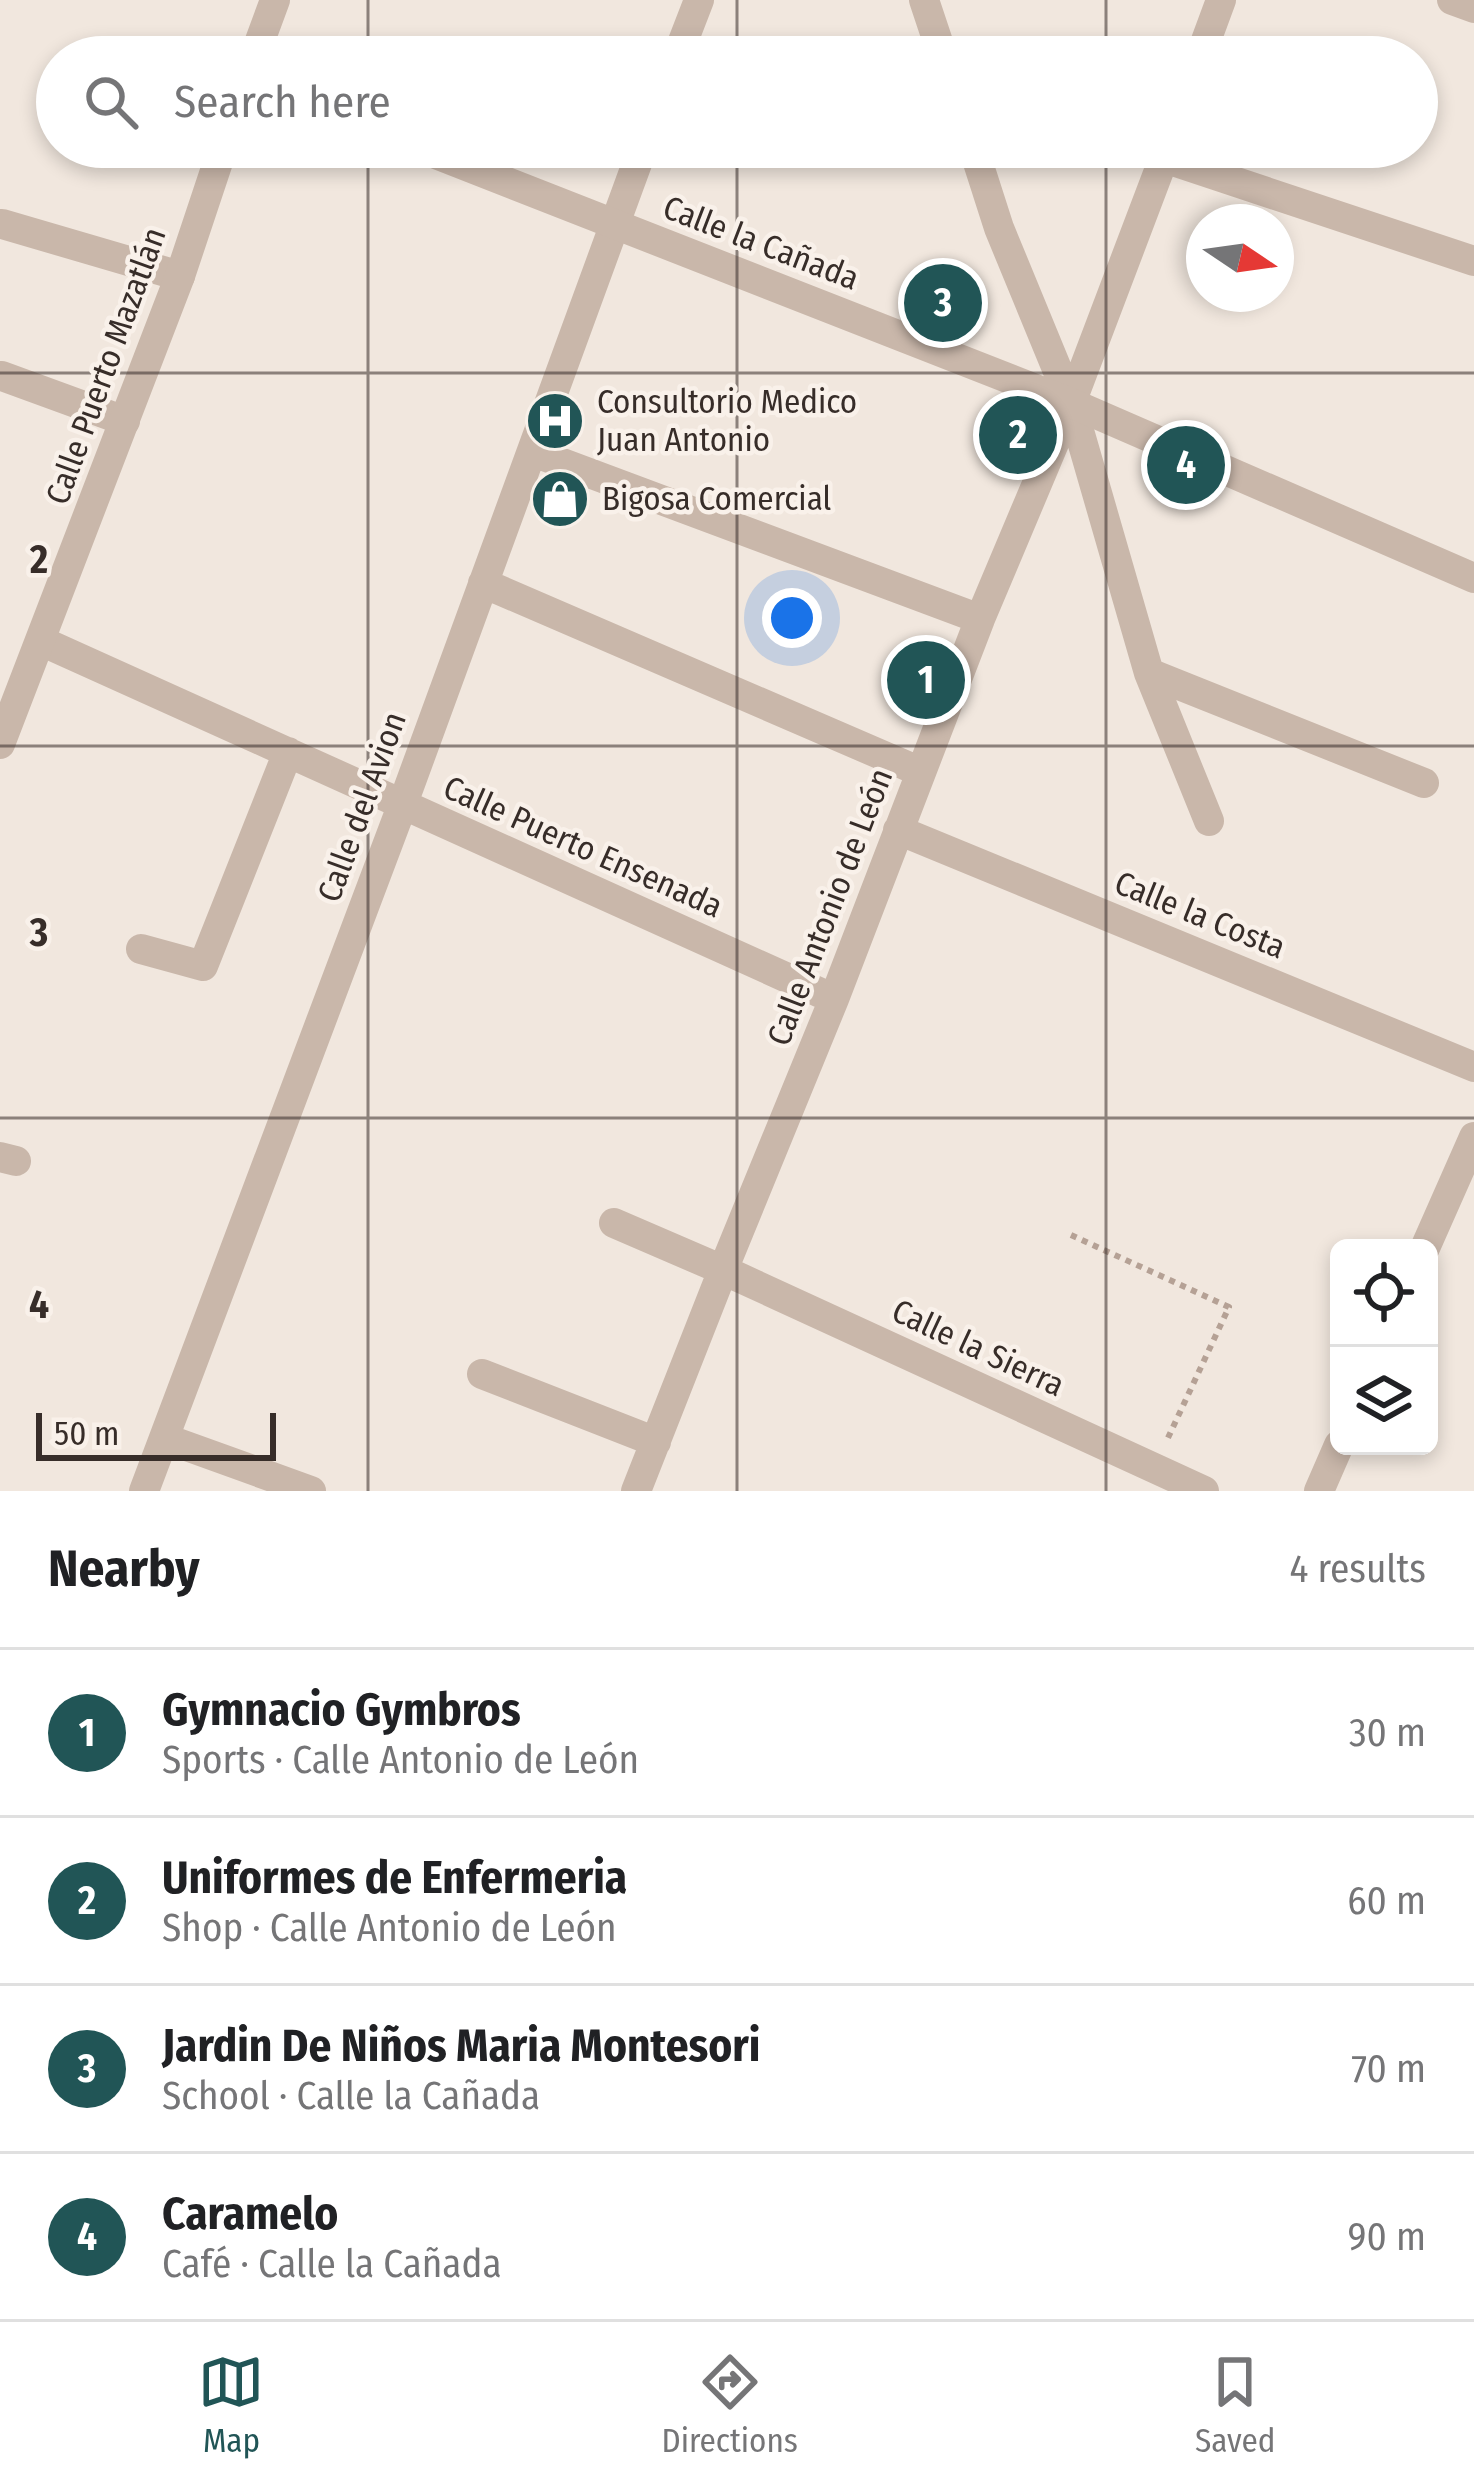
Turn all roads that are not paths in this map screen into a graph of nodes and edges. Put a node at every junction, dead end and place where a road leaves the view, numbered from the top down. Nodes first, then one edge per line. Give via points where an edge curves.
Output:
1 (274, 0) edge
2 (699, 0) edge
3 (924, 0) edge
4 (1221, 0) edge
5 (1452, 0) edge
6 (1474, 8) edge
7 (261, 36) edge
8 (685, 36) edge
9 (936, 36) edge
10 (1208, 36) edge
11 (216, 168) edge
12 (471, 168) edge
13 (635, 168) edge
14 (980, 168) edge
15 (1160, 168) edge
16 (1211, 168) edge
17 (2, 224) edge
18 (614, 224) junction
19 (1474, 261) edge
20 (180, 276) junction
21 (2, 376) edge
22 (1072, 403) junction
23 (125, 421) junction
24 (533, 452) junction
25 (1474, 578) edge
26 (483, 584) junction
27 (980, 619) junction
28 (41, 641) junction
29 (1149, 673) junction
30 (0, 744) edge
31 (288, 752) junction
32 (921, 772) junction
33 (1424, 783) dead end
34 (402, 806) junction
35 (1209, 820) dead end
36 (898, 830) junction
37 (141, 949) dead end
38 (834, 999) junction
39 (1474, 1066) edge
40 (1474, 1137) edge
41 (614, 1223) dead end
42 (1429, 1239) edge
43 (723, 1270) junction
44 (482, 1374) dead end
45 (164, 1438) junction
46 (656, 1442) junction
47 (1335, 1455) edge
48 (144, 1491) edge
49 (310, 1491) edge
50 (636, 1491) edge
51 (1204, 1491) edge
52 (1319, 1491) edge

1 - 7 street
2 - 8 street
3 - 9 street
4 - 10 street
5 - 6 street
11 - 20 street, Calle Puerto Mazatlán
12 - 18 street, Calle la Cañada
13 - 18 street, Calle del Avion
14 - 22 street
15 - 22 street, Calle Antonio de León
16 - 19 street
17 - 20 street
18 - 22 street, Calle la Cañada
18 - 24 street, Calle del Avion
20 - 23 street, Calle Puerto Mazatlán
21 - 23 street
22 - 25 street, Calle la Cañada
22 - 27 street, Calle Antonio de León
22 - 29 street
23 - 28 street, Calle Puerto Mazatlán
24 - 26 street, Calle del Avion
24 - 27 street
26 - 32 street
26 - 34 street, Calle del Avion
27 - 32 street, Calle Antonio de León
28 - 30 street, Calle Puerto Mazatlán
28 - 31 street, Calle Puerto Ensenada
29 - 33 street
29 - 35 street
31 - 34 street, Calle Puerto Ensenada
31 - 37 street via 202,966
32 - 36 street, Calle Antonio de León
34 - 38 street, Calle Puerto Ensenada
34 - 45 street, Calle del Avion
36 - 38 street, Calle Antonio de León
36 - 39 street, Calle la Costa
38 - 43 street, Calle Antonio de León
40 - 42 street
41 - 43 street, Calle la Sierra
43 - 46 street, Calle Antonio de León
43 - 51 street, Calle la Sierra
44 - 46 street
45 - 48 street, Calle del Avion
45 - 49 street
46 - 50 street, Calle Antonio de León
47 - 52 street

